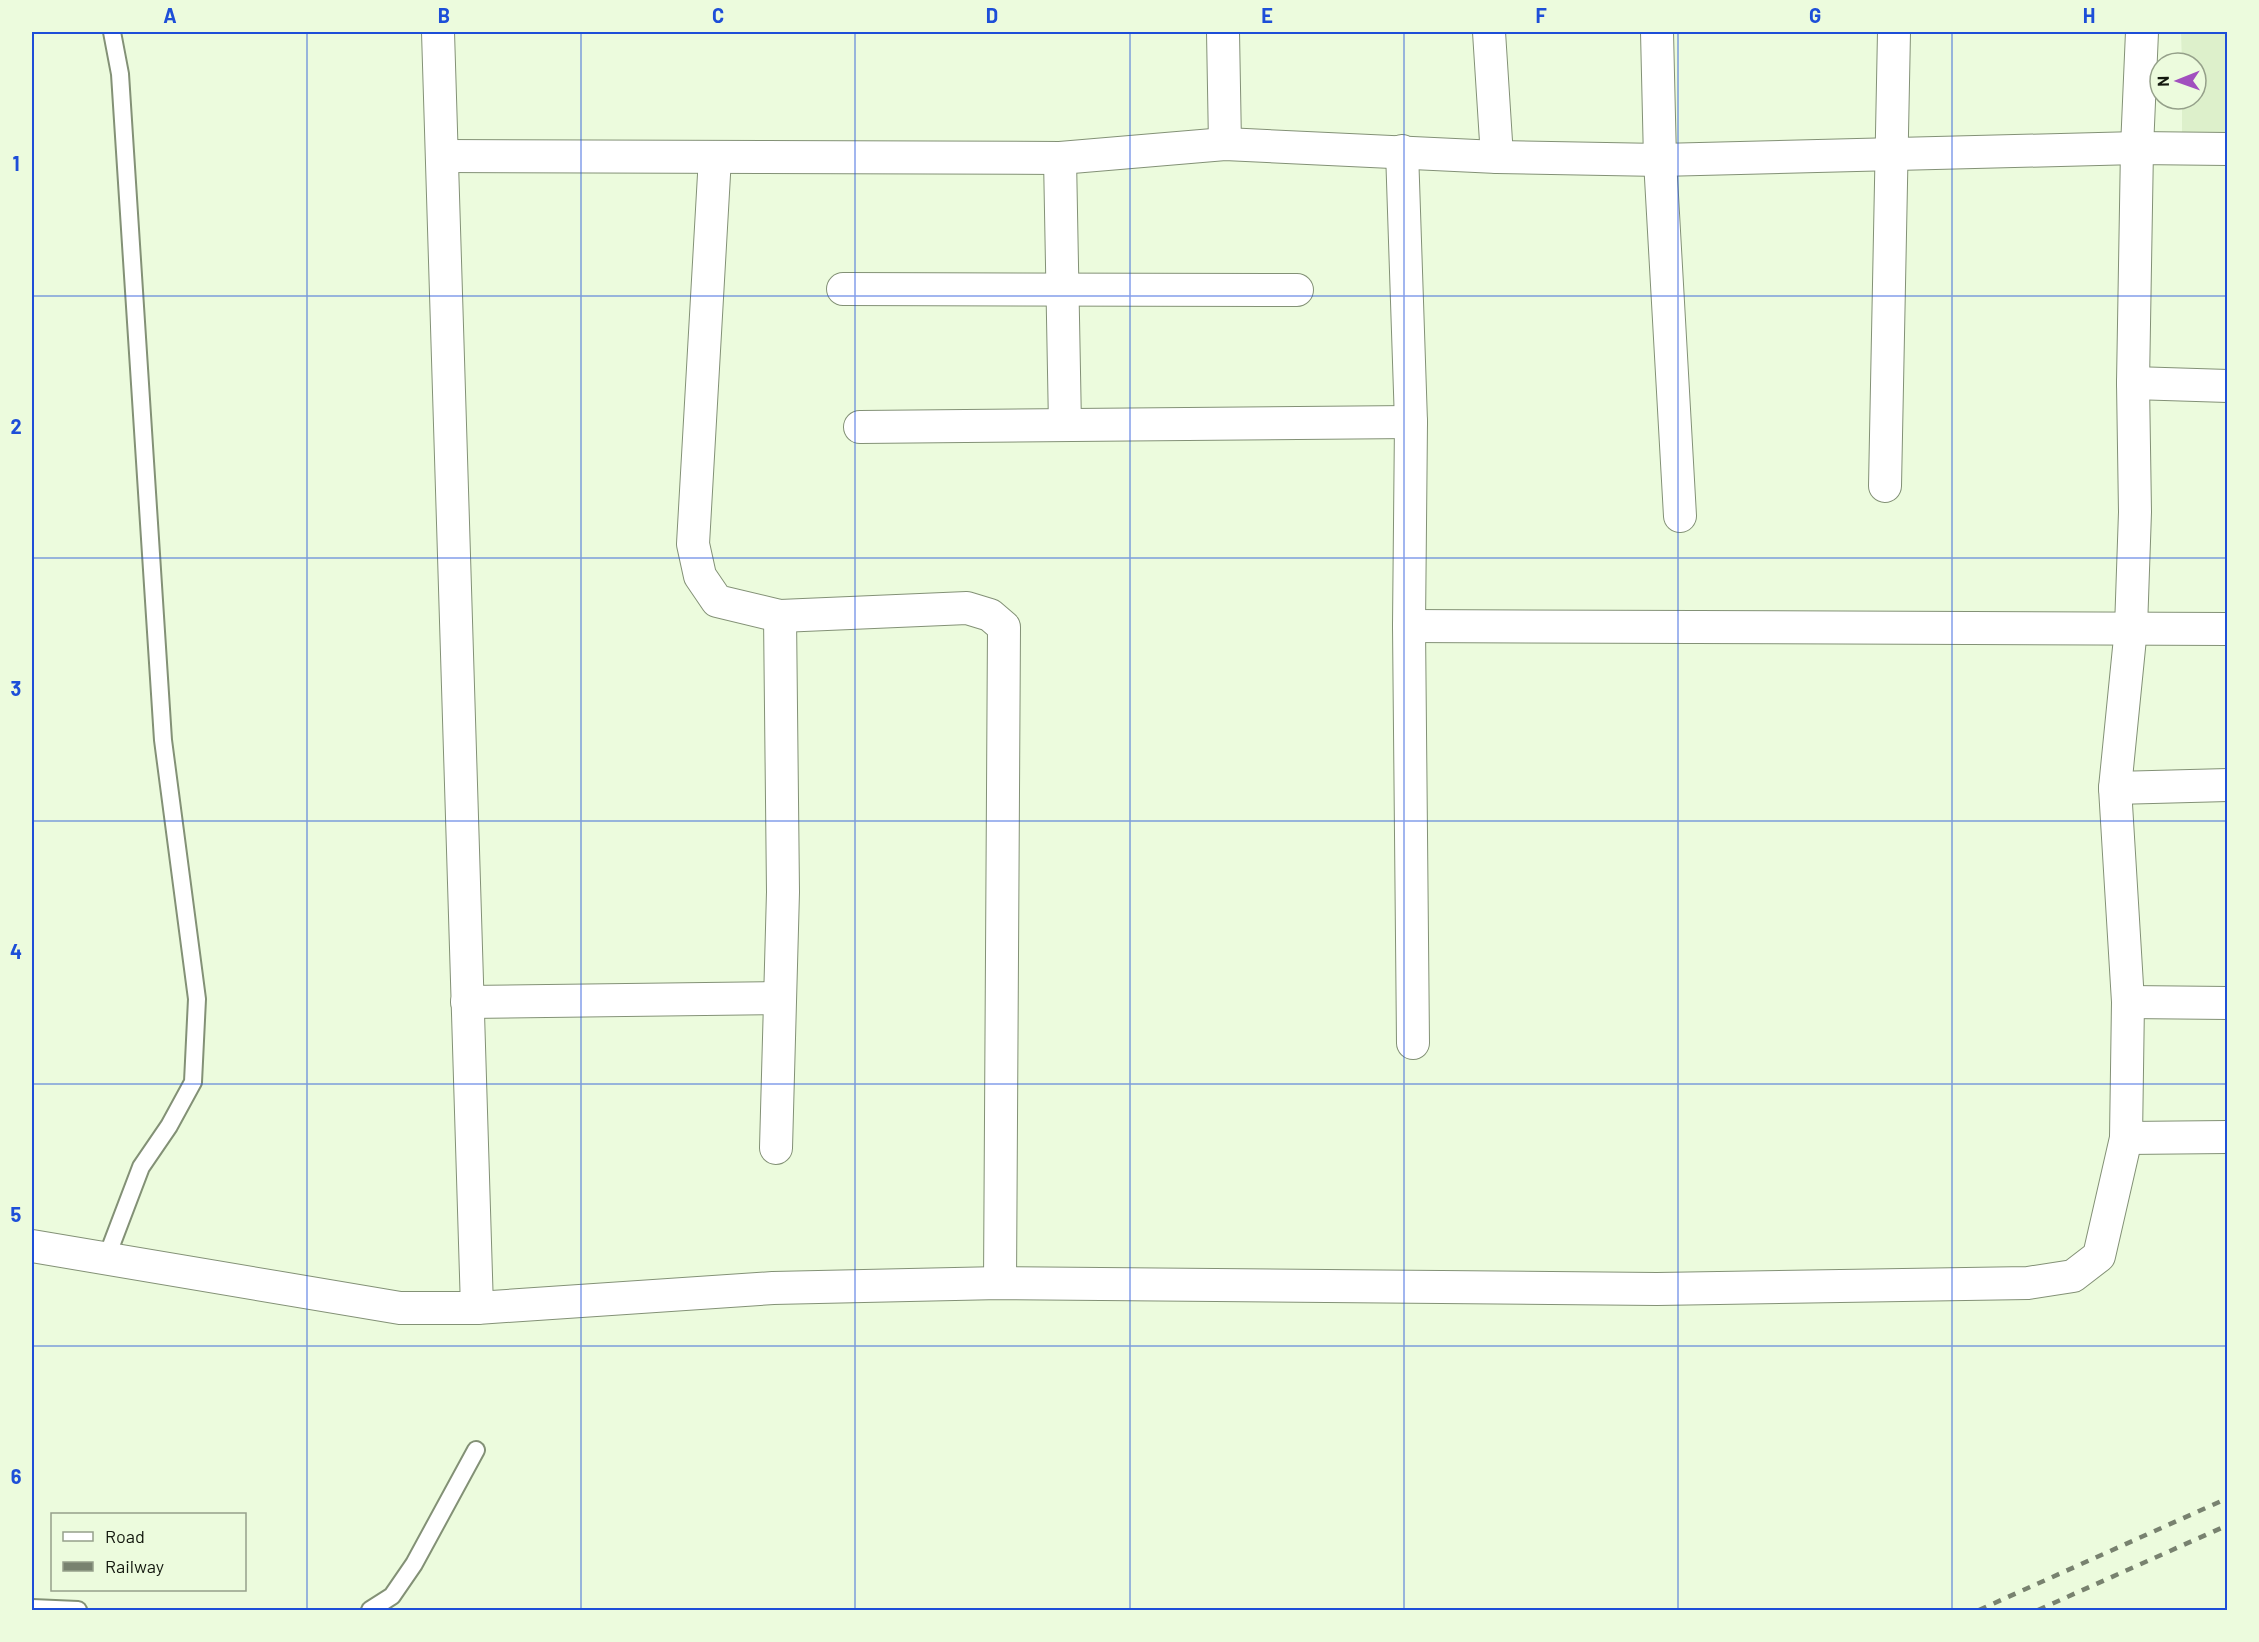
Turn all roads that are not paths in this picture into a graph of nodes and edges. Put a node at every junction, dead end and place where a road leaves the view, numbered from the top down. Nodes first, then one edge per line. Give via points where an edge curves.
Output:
1 (112, 32) edge
2 (438, 32) edge
3 (1223, 32) edge
4 (1489, 32) edge
5 (1657, 32) edge
6 (1894, 32) edge
7 (2142, 32) edge
8 (1225, 144) junction
9 (2137, 148) junction
10 (2228, 149) edge
11 (1402, 151) junction
12 (1892, 154) junction
13 (442, 156) junction
14 (715, 157) junction
15 (1060, 158) junction
16 (1497, 158) junction
17 (1660, 160) junction
18 (843, 289) dead end
19 (1062, 290) junction
20 (1297, 290) dead end
21 (2133, 383) junction
22 (2228, 386) edge
23 (1411, 422) junction
24 (1065, 425) junction
25 (860, 427) dead end
26 (1885, 486) dead end
27 (1680, 516) dead end
28 (780, 616) junction
29 (1409, 626) junction
30 (2131, 627) junction
31 (2228, 629) edge
32 (2228, 785) edge
33 (2115, 788) junction
34 (780, 998) junction
35 (468, 1002) junction
36 (2128, 1002) junction
37 (2228, 1003) edge
38 (1413, 1043) dead end
39 (2228, 1137) edge
40 (2126, 1138) junction
41 (776, 1148) dead end
42 (32, 1246) edge
43 (106, 1259) junction
44 (1000, 1283) junction
45 (477, 1308) junction
46 (476, 1450) dead end
47 (32, 1608) edge
48 (78, 1611) edge
49 (370, 1611) edge

1 - 43 lane via 120,86 164,740 197,999 193,1082 141,1167
2 - 13 street
3 - 8 street
4 - 16 street
5 - 17 street
6 - 12 street
7 - 9 street
8 - 11 street
8 - 15 street
9 - 10 street
9 - 12 street
9 - 21 street
11 - 16 street
11 - 23 street
12 - 17 street
12 - 26 street
13 - 14 street
13 - 35 street
14 - 15 street
14 - 28 street via 693,544 699,576 717,601
15 - 19 street
16 - 17 street
17 - 27 street
18 - 19 street
19 - 20 street
19 - 24 street
21 - 22 street
21 - 30 street via 2135,512
23 - 24 street
23 - 29 street
24 - 25 street
28 - 34 street
28 - 44 street via 967,608 990,615 1004,627
29 - 30 street
29 - 38 street
30 - 31 street
30 - 33 street
32 - 33 street
33 - 36 street
34 - 35 street
34 - 41 street
35 - 45 street
36 - 37 street
36 - 40 street
39 - 40 street
40 - 44 street via 2099,1256 2073,1276 2028,1283 1657,1289
42 - 43 street
43 - 45 street via 400,1308
44 - 45 street via 773,1288
46 - 49 lane via 414,1564 392,1596
47 - 48 lane

